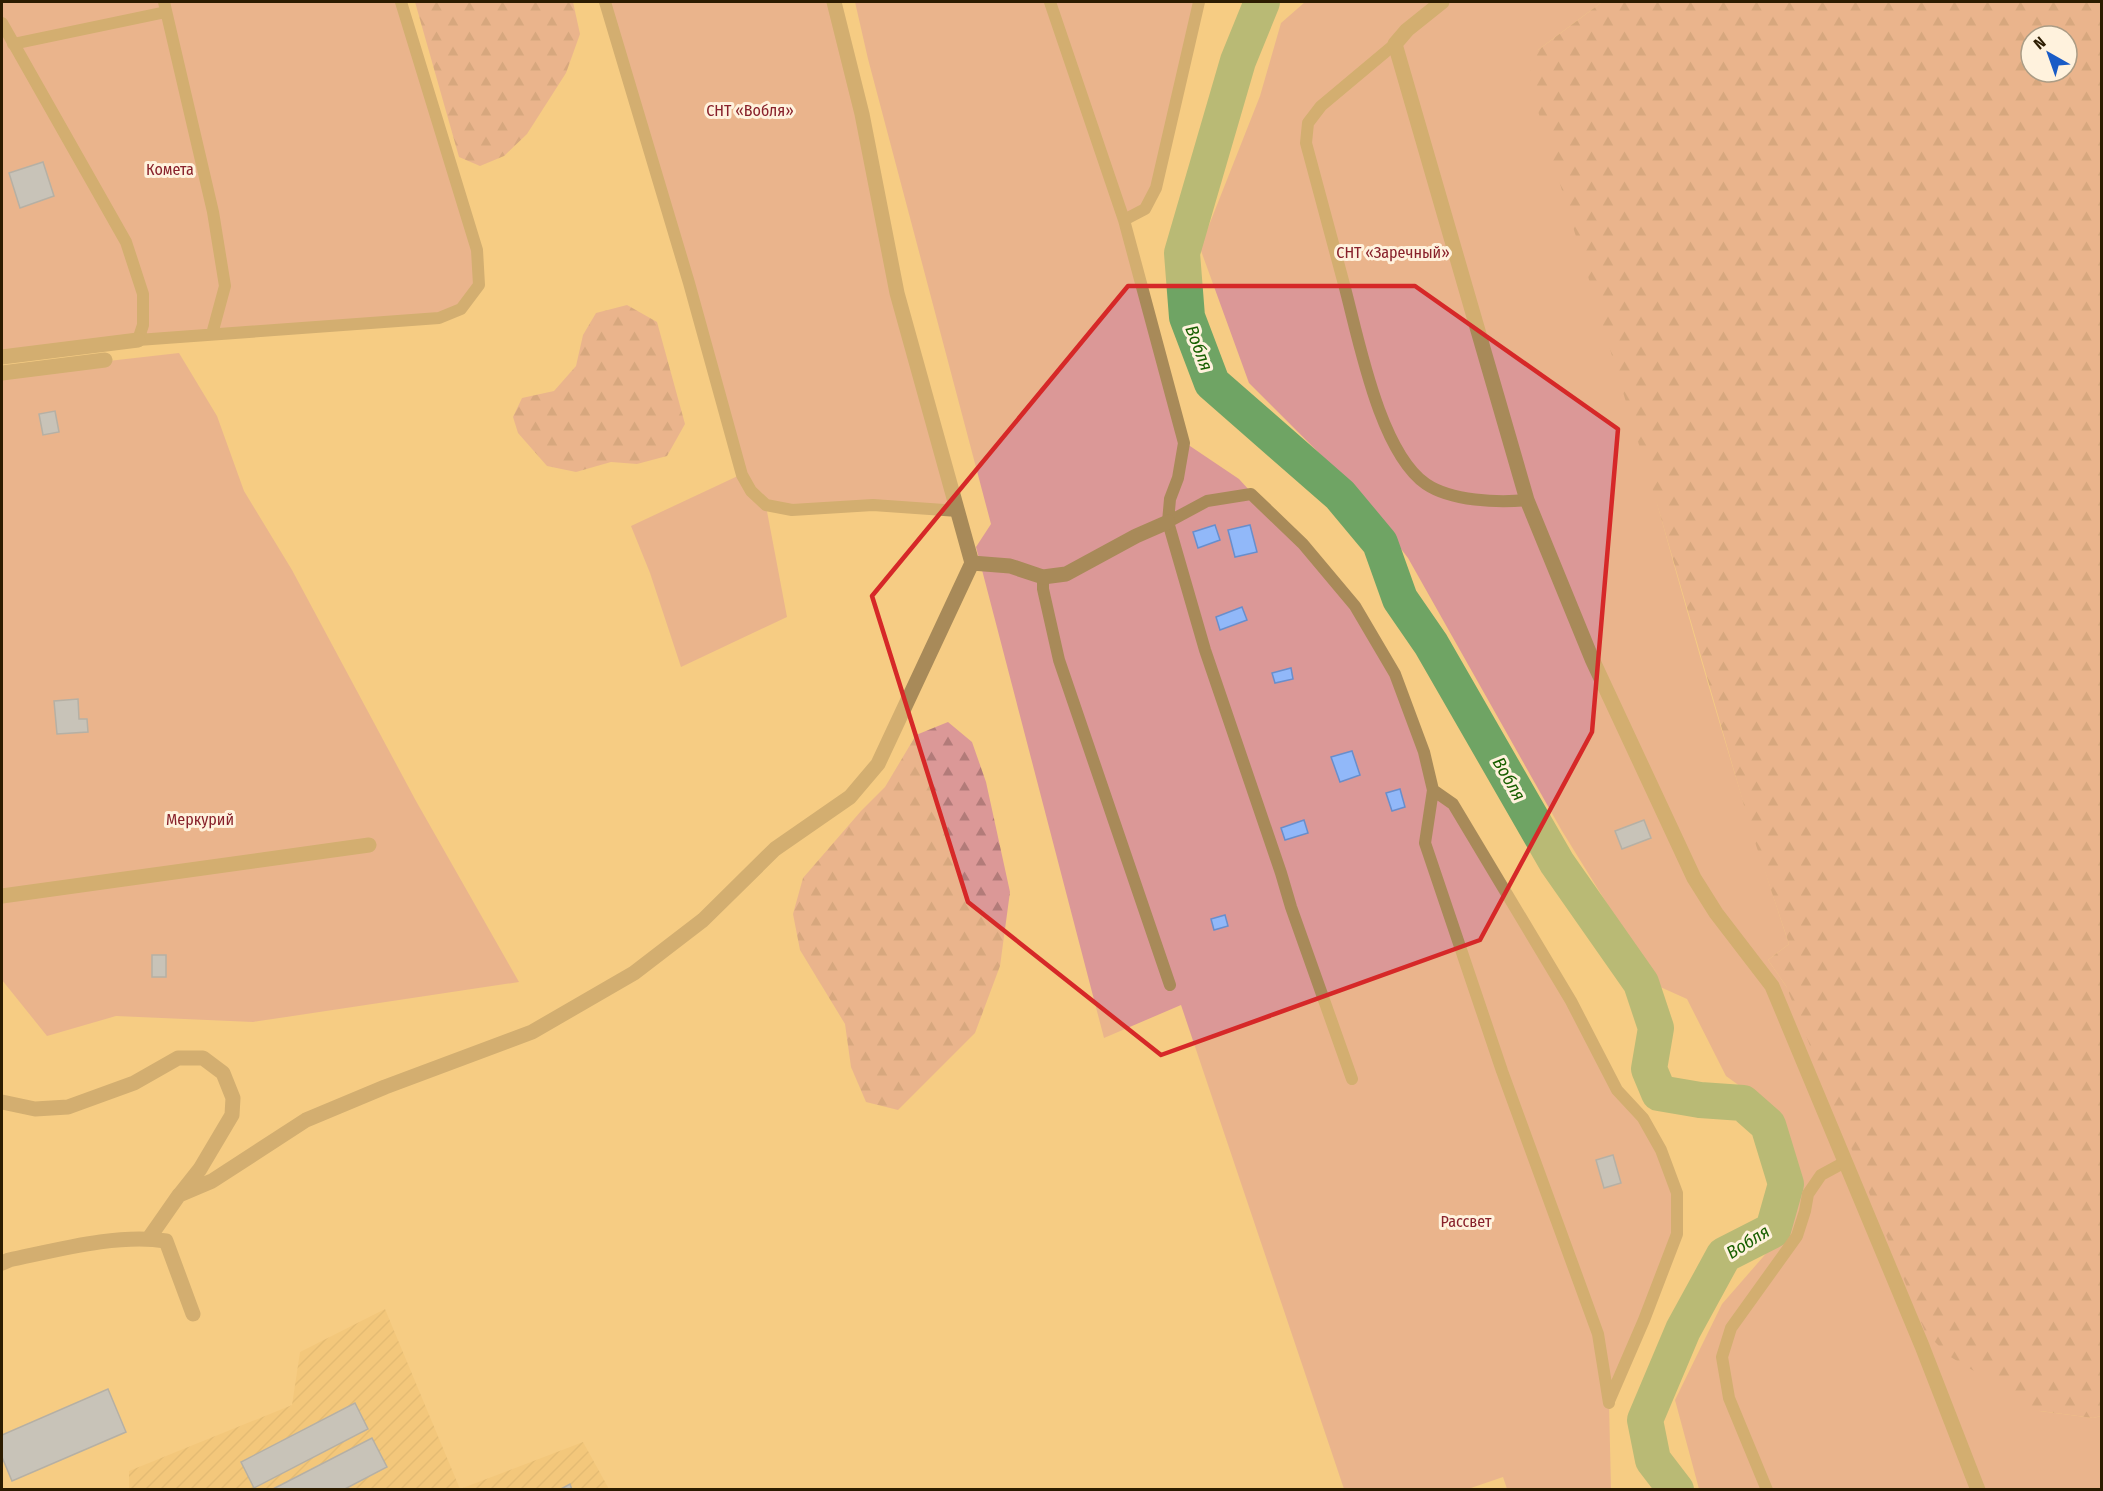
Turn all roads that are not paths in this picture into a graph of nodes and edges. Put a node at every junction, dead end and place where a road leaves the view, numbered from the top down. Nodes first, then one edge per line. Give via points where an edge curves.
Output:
1 (401, 2) edge
2 (605, 2) edge
3 (834, 2) edge
4 (1050, 2) edge
5 (1199, 2) edge
6 (1442, 2) edge
7 (165, 7) edge
8 (2, 23) edge
9 (13, 44) junction
10 (1395, 44) junction
11 (1125, 220) junction
12 (212, 334) junction
13 (138, 340) junction
14 (2, 357) edge
15 (105, 360) dead end
16 (2, 373) edge
17 (1527, 500) junction
18 (958, 512) junction
19 (1168, 522) junction
20 (972, 563) junction
21 (1042, 577) junction
22 (1433, 790) junction
23 (369, 845) dead end
24 (2, 896) edge
25 (1170, 985) dead end
26 (1352, 1079) dead end
27 (2, 1102) edge
28 (1845, 1162) junction
29 (179, 1195) junction
30 (149, 1238) junction
31 (2, 1263) edge
32 (193, 1314) dead end
33 (1767, 1490) edge
34 (1978, 1490) edge

1 - 12 lane via 477,250 479,285 461,309 439,318
2 - 18 lane via 742,475 751,491 766,505 792,510 873,505
3 - 18 street via 862,114 897,293
4 - 11 lane
5 - 11 lane via 1156,188 1144,209
6 - 10 street
7 - 9 lane
7 - 12 lane via 213,212 225,286
8 - 9 lane
9 - 13 lane via 126,242 143,294 143,325
10 - 17 street
10 - 17 lane via 1322,106 1308,123 1306,143 1372,388 1394,444 1409,468 1426,484 1459,497 1504,503
11 - 19 lane via 1184,442
12 - 13 lane
13 - 14 street
15 - 16 street
17 - 28 street via 1592,659 1694,878 1716,914 1772,986
18 - 20 street
19 - 21 street via 1066,574
19 - 22 lane via 1208,501 1251,494 1304,544 1355,606 1395,674 1424,752
19 - 26 lane via 1205,650
20 - 21 street via 1010,566
20 - 29 street via 878,764 850,797 775,849 704,920 634,973 532,1032 306,1120 212,1181
21 - 25 lane via 1059,660
22 - 22 lane via 1425,843 1502,1071 1598,1334 1609,1402 1677,1234 1677,1193 1661,1150 1643,1118 1617,1090 1571,1001 1453,804
23 - 24 street
27 - 29 street via 35,1109 68,1107 134,1083 178,1058 203,1058 223,1073 233,1098 232,1115 200,1169
28 - 33 lane via 1821,1175 1808,1194 1797,1236 1731,1328 1722,1357 1729,1398
28 - 34 street
29 - 30 street
30 - 31 street via 78,1246
30 - 32 street via 166,1240

